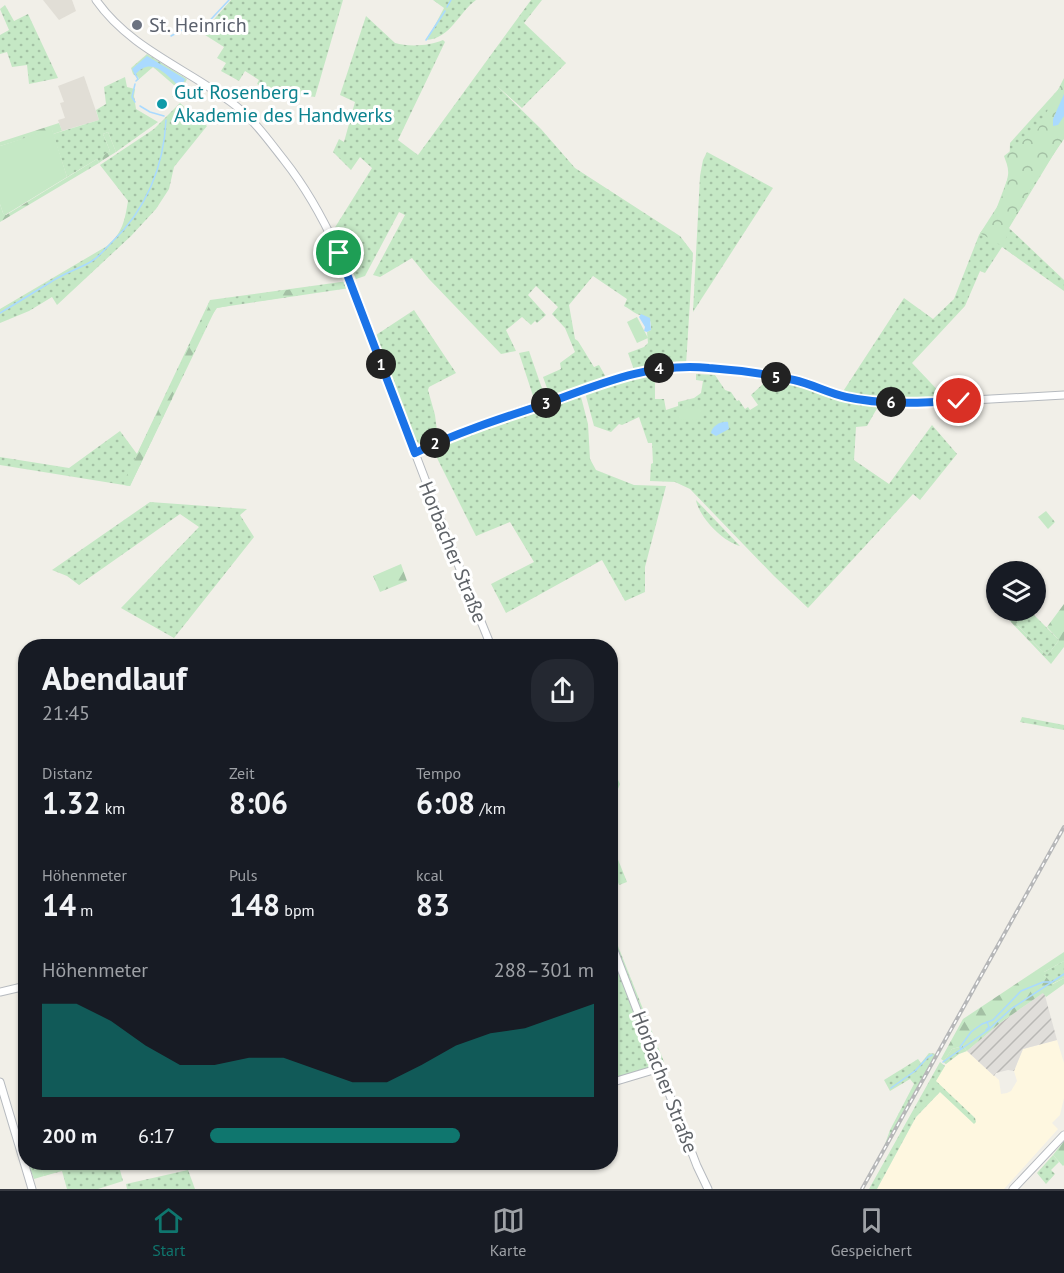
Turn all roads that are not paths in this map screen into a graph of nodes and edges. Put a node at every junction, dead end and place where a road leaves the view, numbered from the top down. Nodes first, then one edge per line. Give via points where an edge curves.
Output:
1 (96, 0) edge
2 (1064, 395) edge
3 (415, 453) junction
4 (488, 639) edge
5 (618, 960) edge
6 (18, 988) edge
7 (0, 992) edge
8 (660, 1068) junction
9 (618, 1081) edge
10 (0, 1082) edge
11 (1064, 1135) edge
12 (18, 1142) edge
13 (26, 1170) edge
14 (32, 1189) edge
15 (708, 1189) edge
16 (1013, 1189) edge

1 - 3 main road, Horbacher Straße via 135,41 235,105 294,172 333,238
2 - 3 main road via 885,402 846,397 795,380 758,374 707,367 657,368 582,390
3 - 4 main road, Horbacher Straße
5 - 8 main road, Horbacher Straße
6 - 7 main road
8 - 9 main road
8 - 15 main road, Horbacher Straße
10 - 12 main road
11 - 16 main road
13 - 14 main road

